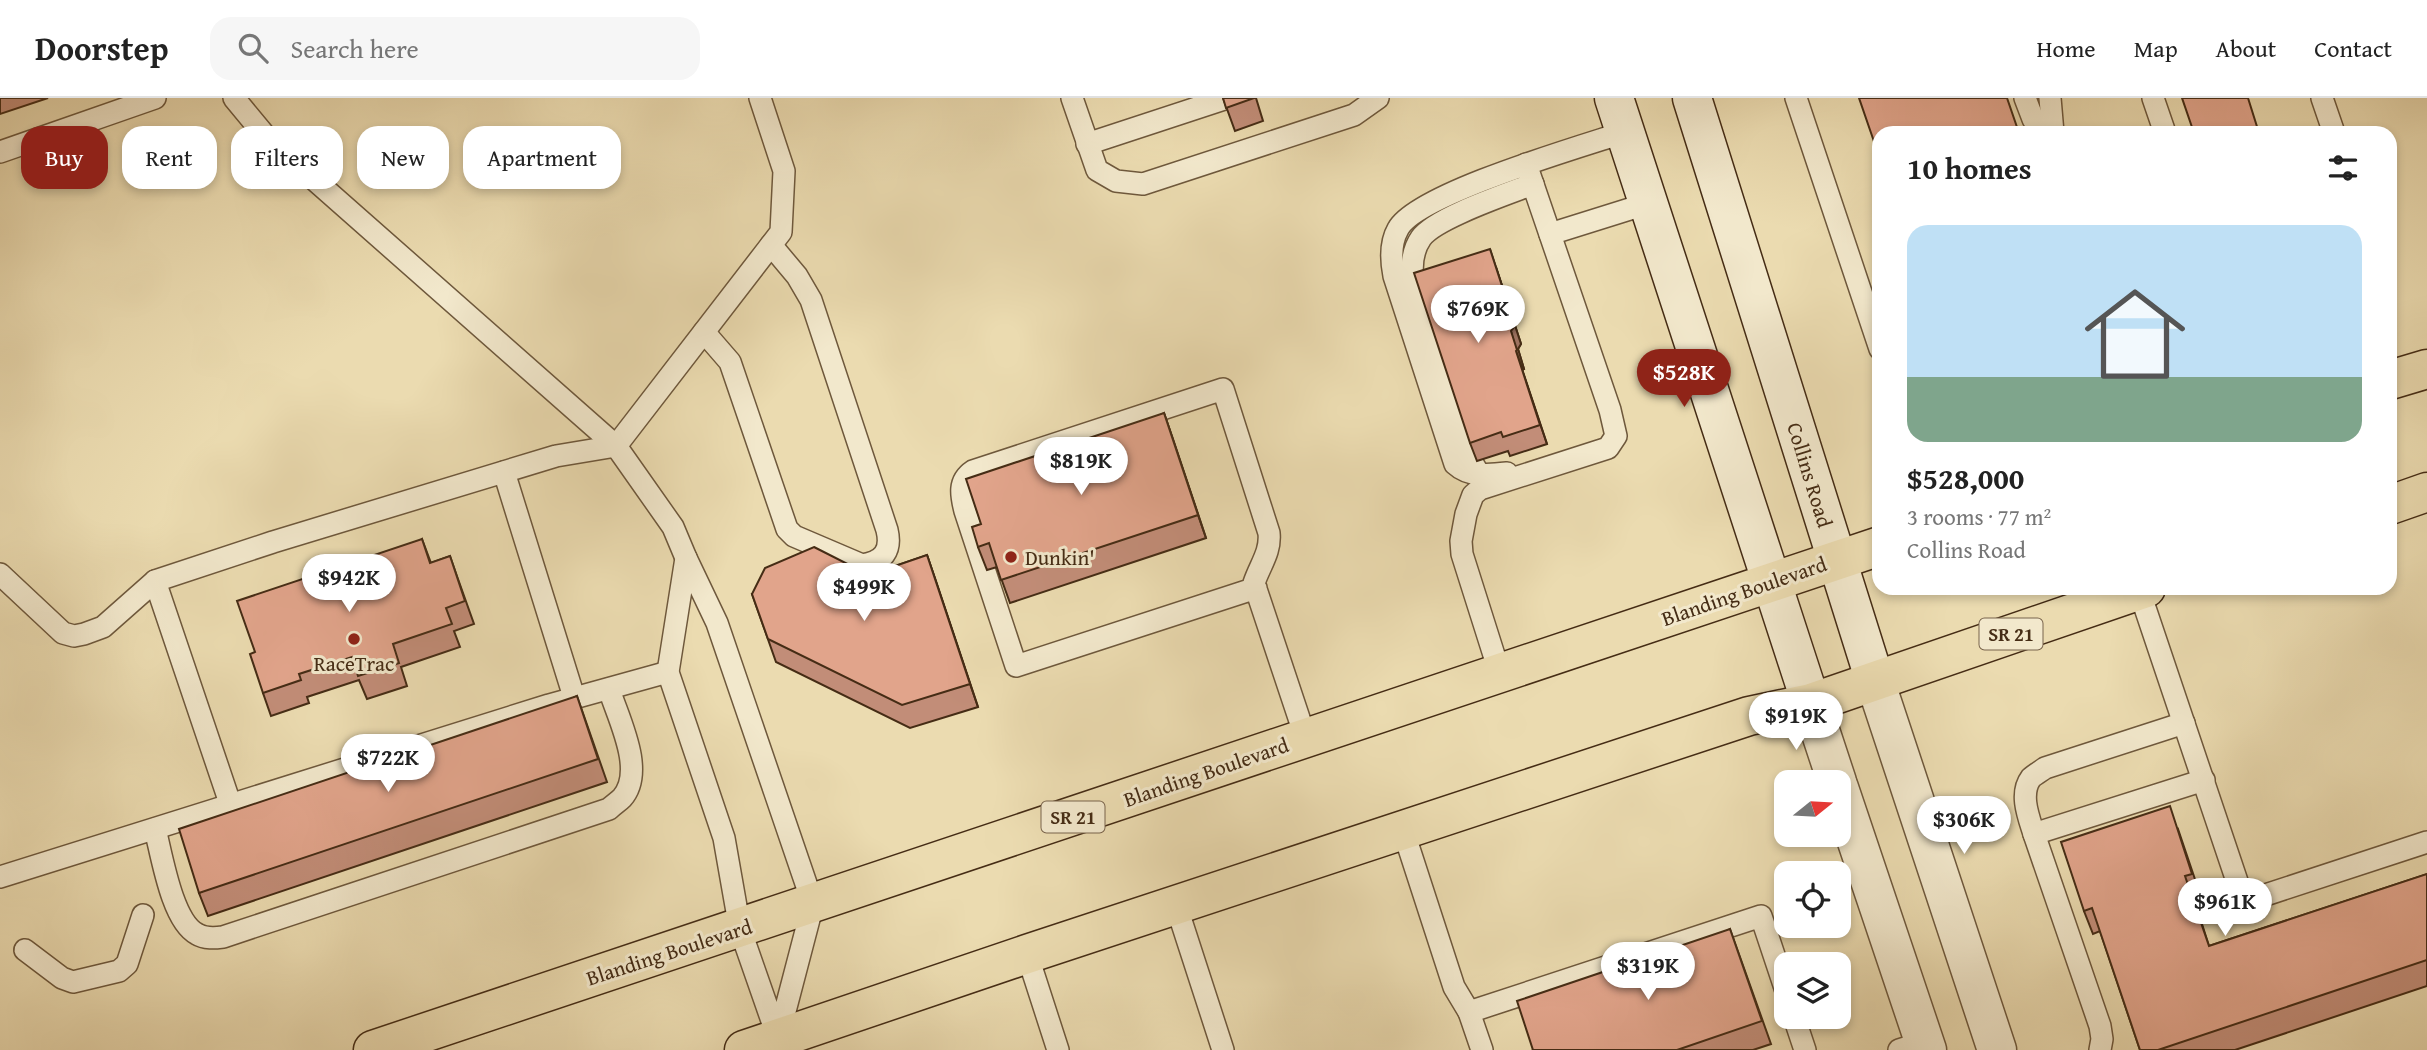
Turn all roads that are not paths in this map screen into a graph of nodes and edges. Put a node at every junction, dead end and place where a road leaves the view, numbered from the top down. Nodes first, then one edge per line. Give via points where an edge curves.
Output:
1 (155, 98) edge
2 (234, 98) edge
3 (760, 98) edge
4 (1072, 98) edge
5 (1378, 98) edge
6 (1692, 98) edge
7 (1796, 98) edge
8 (2025, 98) edge
9 (2050, 98) edge
10 (2153, 98) edge
11 (2322, 98) edge
12 (1224, 99) edge
13 (1620, 115) edge
14 (2038, 126) edge
15 (2052, 126) edge
16 (2163, 126) edge
17 (2332, 126) edge
18 (1087, 144) junction
19 (0, 152) edge
20 (1529, 174) junction
21 (1648, 203) junction
22 (1550, 234) junction
23 (771, 245) junction
24 (1872, 325) edge
25 (704, 332) junction
26 (2427, 369) edge
27 (2397, 378) edge
28 (616, 446) junction
29 (1455, 464) junction
30 (504, 472) junction
31 (1479, 474) junction
32 (1529, 474) junction
33 (2427, 492) edge
34 (2397, 503) edge
35 (1461, 541) junction
36 (1872, 549) edge
37 (686, 558) junction
38 (1837, 560) junction
39 (0, 574) edge
40 (155, 581) junction
41 (1772, 582) junction
42 (1256, 588) junction
43 (2125, 595) edge
44 (2144, 595) edge
45 (668, 672) junction
46 (1500, 674) junction
47 (1875, 681) junction
48 (608, 689) junction
49 (574, 697) junction
50 (1811, 703) junction
51 (2184, 723) junction
52 (1306, 739) junction
53 (1833, 770) edge
54 (2204, 780) junction
55 (231, 806) junction
56 (155, 829) junction
57 (1403, 830) junction
58 (1852, 831) edge
59 (2034, 834) junction
60 (2427, 842) edge
61 (0, 877) edge
62 (813, 904) junction
63 (1176, 905) junction
64 (142, 915) dead end
65 (740, 929) junction
66 (25, 950) dead end
67 (1027, 954) junction
68 (1774, 955) edge
69 (1469, 1012) junction
70 (1798, 1029) edge
71 (761, 1044) edge
72 (1917, 1047) edge
73 (373, 1050) edge
74 (1058, 1050) edge
75 (1223, 1050) edge
76 (1482, 1050) edge
77 (1805, 1050) edge
78 (1997, 1050) edge
79 (2100, 1050) edge

1 - 19 lane
2 - 28 lane via 267,138
3 - 23 lane via 784,171 781,230
4 - 18 lane
5 - 18 lane via 1354,115 1143,184 1116,181 1097,170
6 - 38 main road, Collins Road
7 - 24 lane
8 - 14 lane
9 - 15 lane
10 - 16 lane
11 - 17 lane
12 - 18 lane
13 - 20 lane
13 - 21 main road
20 - 22 lane
20 - 29 lane via 1492,176 1428,205 1409,216 1394,239 1395,276
20 - 31 lane via 1495,198 1429,230 1412,259 1413,280 1469,457
21 - 22 lane
21 - 41 main road
22 - 32 lane via 1616,436 1608,448
23 - 25 lane
23 - 25 lane via 811,300 887,530 885,556 862,565 787,529 730,362
25 - 28 lane
26 - 27 main road
28 - 30 lane via 556,456
28 - 37 lane via 673,527
29 - 31 lane
29 - 35 lane via 1461,490 1455,523
30 - 40 lane
30 - 49 lane
31 - 32 lane
32 - 35 lane via 1473,495
33 - 34 main road
35 - 46 lane via 1464,564
36 - 38 main road, Blanding Boulevard / SR 21
37 - 45 lane
37 - 62 lane via 717,623
38 - 41 main road, Blanding Boulevard / SR 21
38 - 47 main road, Collins Road
39 - 40 lane via 63,634 74,636 103,627
40 - 55 lane
41 - 46 main road, Blanding Boulevard / SR 21
41 - 50 main road
42 - 42 lane via 1270,544 1269,533 1223,389 973,471 963,480 965,511 1016,666
42 - 52 lane
43 - 47 main road, SR 21
44 - 51 lane
45 - 48 lane
45 - 65 lane via 724,838
46 - 52 main road, Blanding Boulevard / SR 21
47 - 50 main road, SR 21
47 - 78 main road, Collins Road
48 - 49 lane
48 - 56 lane via 632,767 623,797 609,809 223,937 197,935 184,925
49 - 55 lane
50 - 53 main road
50 - 57 main road, SR 21 via 1749,716
51 - 54 lane
51 - 59 lane via 2045,768 2031,779 2026,795
52 - 62 main road, Blanding Boulevard / SR 21
54 - 59 lane
54 - 60 lane via 2245,902
55 - 56 lane
56 - 61 lane
57 - 63 main road, SR 21
57 - 69 lane via 1454,987
58 - 72 main road
59 - 79 lane via 2100,1026
62 - 65 main road, Blanding Boulevard / SR 21
62 - 71 lane
63 - 67 main road, SR 21
63 - 75 lane
64 - 66 lane via 127,964 119,971 73,982
65 - 71 lane
65 - 73 main road, Blanding Boulevard / SR 21
67 - 71 main road, SR 21
67 - 74 lane
68 - 69 lane via 1761,916
69 - 76 lane
70 - 77 lane

